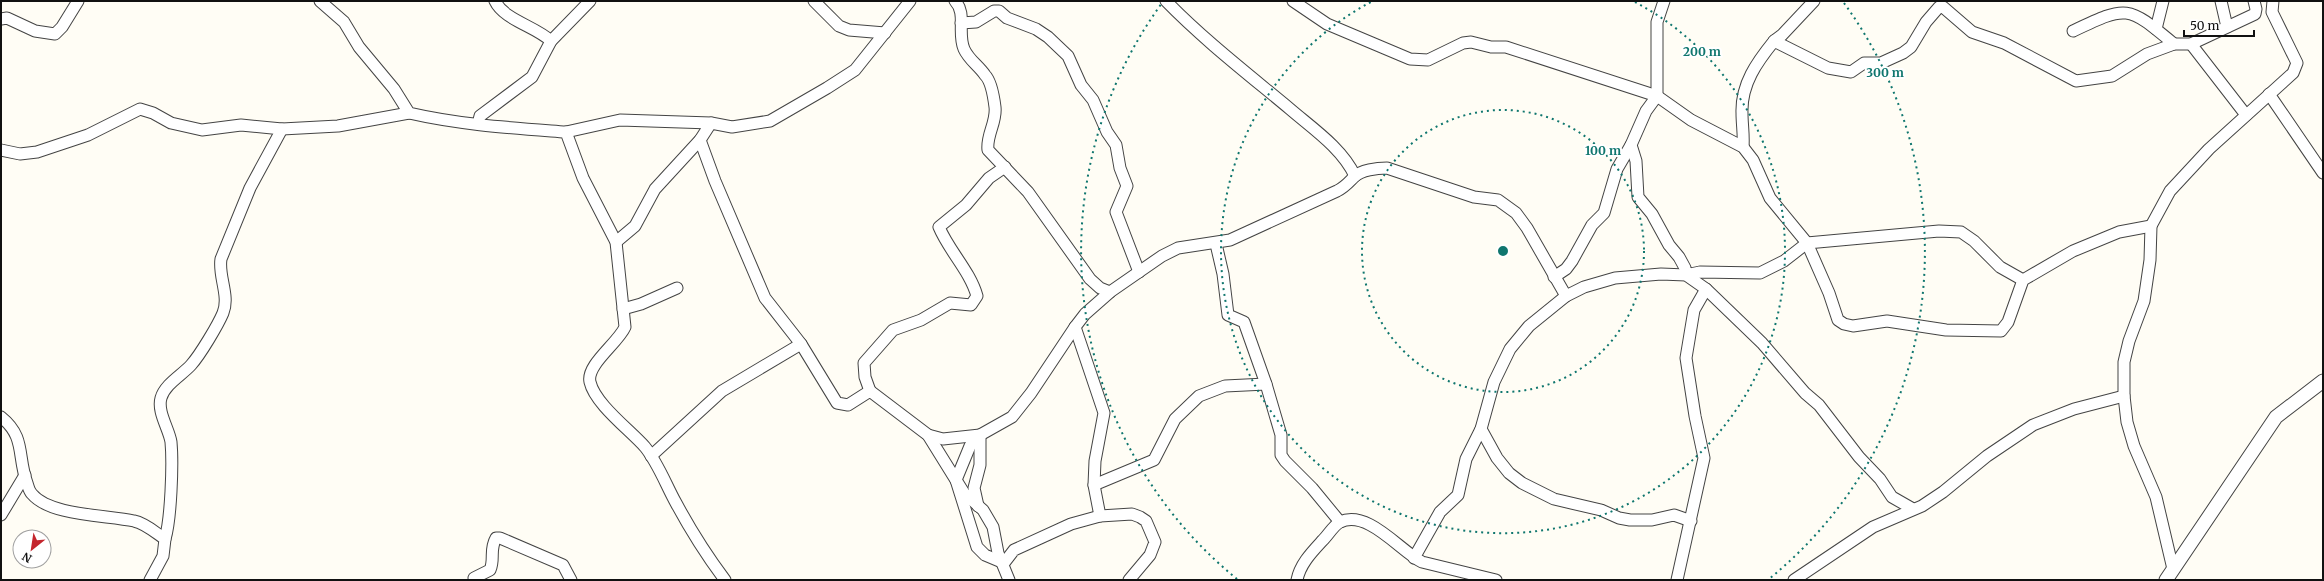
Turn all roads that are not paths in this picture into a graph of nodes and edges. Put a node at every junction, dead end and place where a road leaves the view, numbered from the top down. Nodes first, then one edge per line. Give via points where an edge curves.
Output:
1 (78, 1) edge
2 (320, 1) edge
3 (495, 1) edge
4 (590, 1) edge
5 (814, 1) edge
6 (910, 1) edge
7 (955, 1) edge
8 (1166, 1) edge
9 (1293, 1) edge
10 (1664, 1) edge
11 (1814, 1) edge
12 (2163, 1) edge
13 (2221, 1) edge
14 (2254, 1) edge
15 (2273, 1) edge
16 (1, 19) edge
17 (961, 23) junction
18 (2227, 27) junction
19 (2156, 29) junction
20 (2073, 31) dead end
21 (885, 33) junction
22 (551, 41) junction
23 (1774, 41) junction
24 (2174, 44) junction
25 (2191, 44) junction
26 (2269, 94) junction
27 (1657, 96) junction
28 (409, 113) junction
29 (2246, 115) junction
30 (712, 123) junction
31 (478, 124) junction
32 (282, 130) junction
33 (566, 132) junction
34 (700, 140) junction
35 (1631, 145) junction
36 (1743, 147) junction
37 (1, 150) edge
38 (1006, 167) junction
39 (2323, 173) edge
40 (1355, 176) junction
41 (2151, 226) junction
42 (616, 242) junction
43 (1807, 243) junction
44 (1216, 244) junction
45 (1139, 272) junction
46 (1686, 275) junction
47 (1554, 277) junction
48 (2023, 280) junction
49 (677, 288) dead end
50 (1706, 290) junction
51 (1110, 292) junction
52 (1566, 296) junction
53 (623, 309) junction
54 (1075, 327) junction
55 (801, 344) junction
56 (2323, 381) edge
57 (1266, 384) junction
58 (870, 392) junction
59 (2124, 396) junction
60 (1, 417) edge
61 (1481, 429) junction
62 (928, 435) junction
63 (980, 435) junction
64 (651, 456) junction
65 (24, 475) junction
66 (956, 480) junction
67 (1094, 485) junction
68 (978, 506) junction
69 (1912, 509) junction
70 (1, 515) edge
71 (1100, 516) junction
72 (1691, 521) junction
73 (1340, 522) junction
74 (165, 539) junction
75 (1414, 558) junction
76 (1004, 563) junction
77 (2173, 569) junction
78 (474, 578) dead end
79 (150, 580) edge
80 (571, 580) edge
81 (725, 580) edge
82 (1009, 580) edge
83 (1129, 580) edge
84 (1297, 580) edge
85 (1496, 580) edge
86 (1677, 580) edge
87 (1794, 580) edge
88 (2166, 580) edge

1 - 16 street via 62,28 55,34 35,31 7,18
2 - 28 street via 344,22 359,47 394,89
3 - 22 street via 507,15 540,31
4 - 22 street
5 - 21 street via 839,26 849,30
6 - 21 street
7 - 17 street via 961,13
8 - 40 street via 1190,25 1319,134 1342,156
9 - 27 street via 1327,24 1410,59 1428,60 1463,43 1506,47
10 - 27 street via 1657,22
11 - 23 street
12 - 19 street
13 - 18 street
14 - 18 street via 2255,14
15 - 26 street via 2272,12 2297,63 2293,73
17 - 38 street via 963,48 972,63 986,75 995,108 988,150
17 - 45 street via 976,22 994,11 999,11 1007,18 1036,29 1068,56 1081,85 1093,100 1116,146 1127,186 1116,212
18 - 25 street
19 - 20 street via 2133,12 2111,13
19 - 24 street
21 - 30 street via 855,70 770,121 732,127
22 - 31 street via 532,77 480,116
23 - 24 street via 1828,68 1852,72 1864,62 1881,63 1903,54 1911,47 1926,22 1939,7 1943,7 1972,32 2004,43 2076,81 2112,76 2148,54
23 - 36 street via 1752,69 1747,83 1742,112
24 - 25 street
25 - 29 street
26 - 29 street
26 - 39 street
27 - 35 street via 1646,111
27 - 36 street via 1691,120
28 - 31 street
28 - 32 street via 338,126
29 - 41 street via 2209,149 2170,191
30 - 33 street via 620,120
30 - 34 street
31 - 33 street
32 - 37 street via 240,125 202,130 171,123 140,109 88,135 37,152 20,154
32 - 74 street via 250,188 221,258 224,312 192,364 170,385 161,398 160,407 171,441
33 - 42 street via 583,178
34 - 42 street via 655,189 635,226
34 - 55 street via 765,298
35 - 46 street via 1636,161 1638,197 1652,214 1669,245 1680,257
35 - 47 street via 1617,169 1604,213 1592,226 1566,269
36 - 43 street via 1753,160 1770,198
38 - 51 street via 1028,192 1090,279 1100,288
38 - 58 street via 989,178 966,205 939,227 946,245 973,284 977,296 971,305 950,303 922,320 893,330 864,363
40 - 44 street via 1348,185 1338,191
40 - 47 street via 1376,168 1387,168 1474,197 1498,200 1516,213 1527,228
41 - 48 street via 2119,232 2074,251
41 - 59 street via 2150,260 2144,301 2124,362
42 - 53 street
43 - 46 street via 1784,260 1760,272 1700,272
43 - 48 street via 1939,231 1961,232 2000,267
43 - 48 street via 1814,264 1829,292 1838,320 1852,326 1887,321 1946,330 2001,331 2008,322
44 - 45 street via 1178,248
44 - 57 street via 1228,315 1244,322
45 - 51 street
46 - 50 street
46 - 52 street via 1661,274 1615,278 1584,287
47 - 52 street
49 - 53 street
50 - 69 street via 1762,343 1805,393 1819,405 1892,497
50 - 72 street via 1694,310 1686,358 1704,458
51 - 54 street via 1085,314
52 - 61 street via 1529,326 1510,349 1494,382
53 - 64 street via 625,327 622,334 595,364 590,381 595,392 613,415
54 - 63 street via 1012,417
54 - 67 street via 1104,413 1095,461
55 - 58 street via 837,403 848,405
55 - 64 street via 722,391
56 - 77 street via 2276,417
57 - 67 street via 1225,386 1199,396 1175,419 1154,460
57 - 73 street via 1281,435 1281,455 1284,461 1312,488
58 - 62 street
59 - 69 street via 2074,409 2033,425 1987,456 1943,492 1922,506
59 - 77 street via 2127,422 2134,446 2156,497
60 - 65 street via 12,426 18,436
61 - 72 street via 1497,458 1509,473 1522,483 1554,499 1630,520 1652,520 1674,515
61 - 75 street via 1466,459 1458,495 1440,512
62 - 63 street via 943,439
62 - 66 street
63 - 66 street via 970,446
63 - 68 street via 980,465 974,488
64 - 81 street via 678,507
65 - 70 street
65 - 74 street via 31,494 46,504 74,513 135,521
66 - 68 street via 964,493
66 - 76 street via 977,548 985,555
67 - 71 street
68 - 76 street via 993,527 998,553
69 - 87 street via 1873,527
71 - 76 street via 1072,524 1014,550
71 - 83 street via 1132,514 1146,521 1155,542 1150,556
72 - 86 street
73 - 75 street via 1353,520 1374,526
73 - 84 street via 1308,556
74 - 79 street via 163,556
75 - 85 street
76 - 82 street
77 - 88 street
78 - 80 street via 490,570 491,546 496,538 500,538 563,565

